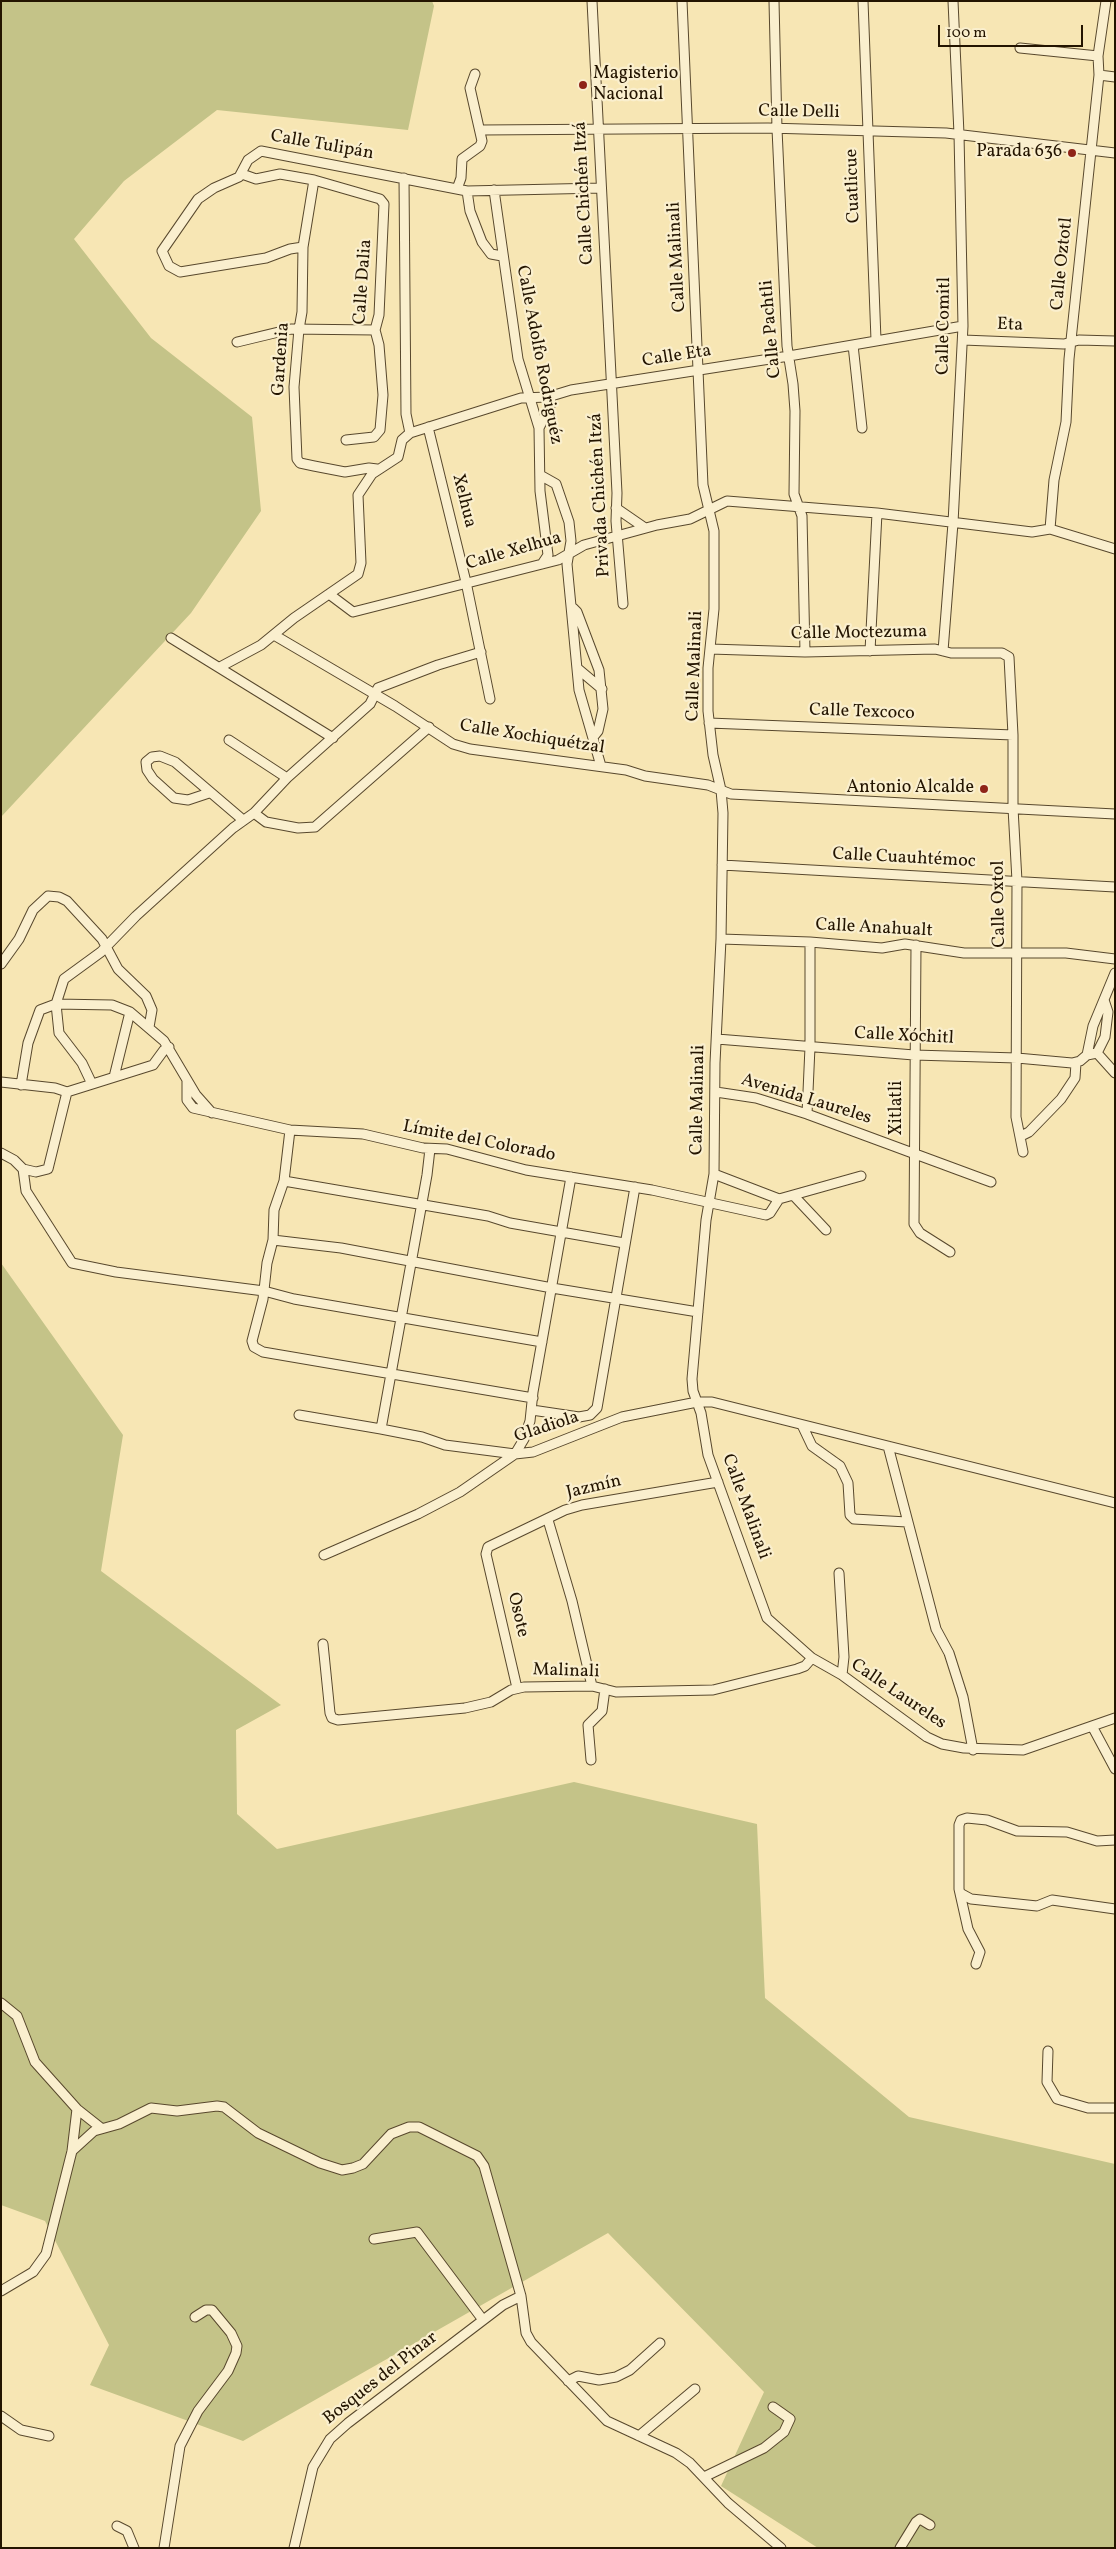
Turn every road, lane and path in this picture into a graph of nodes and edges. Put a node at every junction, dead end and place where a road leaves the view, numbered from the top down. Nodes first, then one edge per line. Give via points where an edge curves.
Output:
1 (592, 1) edge
2 (682, 1) edge
3 (774, 1) edge
4 (863, 1) edge
5 (953, 1) edge
6 (1106, 1) edge
7 (1020, 48) dead end
8 (1098, 56) junction
9 (475, 74) dead end
10 (1099, 75) junction
11 (1115, 77) edge
12 (688, 129) junction
13 (777, 129) junction
14 (481, 130) junction
15 (598, 130) junction
16 (868, 131) junction
17 (959, 134) junction
18 (1091, 150) junction
19 (1115, 153) edge
20 (242, 174) junction
21 (404, 178) junction
22 (314, 180) junction
23 (601, 188) junction
24 (462, 190) junction
25 (494, 190) junction
26 (303, 246) junction
27 (502, 256) junction
28 (963, 326) junction
29 (299, 329) junction
30 (375, 330) junction
31 (876, 340) junction
32 (963, 340) junction
33 (1115, 341) edge
34 (237, 342) dead end
35 (1072, 342) junction
36 (853, 345) junction
37 (789, 356) junction
38 (700, 370) junction
39 (611, 384) junction
40 (551, 396) junction
41 (530, 397) junction
42 (428, 427) junction
43 (539, 428) junction
44 (862, 428) dead end
45 (410, 433) junction
46 (346, 440) dead end
47 (377, 469) junction
48 (540, 475) junction
49 (798, 506) junction
50 (616, 508) junction
51 (710, 509) junction
52 (877, 513) junction
53 (953, 523) junction
54 (645, 528) junction
55 (1050, 529) junction
56 (618, 536) junction
57 (1115, 549) edge
58 (569, 554) junction
59 (542, 564) junction
60 (466, 582) junction
61 (329, 594) junction
62 (623, 604) dead end
63 (572, 607) junction
64 (274, 635) junction
65 (171, 638) dead end
66 (710, 649) junction
67 (870, 651) junction
68 (943, 651) junction
69 (481, 652) junction
70 (805, 652) junction
71 (1007, 655) joint
72 (220, 667) junction
73 (578, 668) junction
74 (602, 689) junction
75 (374, 695) junction
76 (490, 699) dead end
77 (709, 723) junction
78 (429, 727) junction
79 (1013, 735) junction
80 (594, 736) junction
81 (333, 738) junction
82 (229, 740) dead end
83 (601, 766) junction
84 (287, 778) junction
85 (721, 790) junction
86 (208, 793) junction
87 (1013, 808) junction
88 (254, 814) junction
89 (1115, 814) edge
90 (244, 820) junction
91 (722, 865) junction
92 (1017, 881) junction
93 (1115, 887) edge
94 (721, 939) junction
95 (810, 942) junction
96 (916, 945) junction
97 (107, 946) junction
98 (1018, 952) junction
99 (1115, 960) edge
100 (1, 964) edge
101 (1115, 973) edge
102 (1104, 1000) junction
103 (56, 1004) junction
104 (130, 1012) junction
105 (149, 1027) junction
106 (717, 1039) junction
107 (169, 1047) junction
108 (810, 1047) junction
109 (1097, 1053) junction
110 (914, 1055) junction
111 (1087, 1055) junction
112 (1017, 1058) junction
113 (1076, 1063) junction
114 (1115, 1073) edge
115 (114, 1077) junction
116 (1, 1082) edge
117 (92, 1084) junction
118 (21, 1085) junction
119 (68, 1092) junction
120 (716, 1092) junction
121 (807, 1114) junction
122 (290, 1130) junction
123 (1021, 1136) junction
124 (430, 1149) junction
125 (915, 1152) junction
126 (1024, 1152) dead end
127 (1, 1153) edge
128 (23, 1169) junction
129 (714, 1174) junction
130 (861, 1176) dead end
131 (571, 1177) junction
132 (284, 1181) junction
133 (992, 1182) dead end
134 (635, 1187) junction
135 (794, 1196) junction
136 (779, 1199) junction
137 (709, 1203) junction
138 (422, 1206) junction
139 (826, 1230) dead end
140 (561, 1232) junction
141 (273, 1240) junction
142 (624, 1243) junction
143 (950, 1252) dead end
144 (411, 1260) junction
145 (552, 1288) junction
146 (264, 1292) junction
147 (616, 1297) junction
148 (698, 1312) junction
149 (401, 1317) junction
150 (542, 1342) junction
151 (391, 1374) junction
152 (532, 1398) junction
153 (697, 1402) junction
154 (532, 1410) junction
155 (594, 1412) junction
156 (299, 1415) dead end
157 (802, 1425) junction
158 (602, 1426) junction
159 (381, 1429) junction
160 (888, 1446) junction
161 (515, 1454) junction
162 (718, 1482) junction
163 (1115, 1503) edge
164 (548, 1520) junction
165 (907, 1522) junction
166 (486, 1549) joint
167 (324, 1555) dead end
168 (839, 1573) dead end
169 (323, 1644) dead end
170 (812, 1658) junction
171 (842, 1675) junction
172 (592, 1686) junction
173 (517, 1688) junction
174 (605, 1689) junction
175 (1115, 1718) edge
176 (1092, 1726) junction
177 (973, 1750) junction
178 (591, 1760) dead end
179 (1115, 1769) edge
180 (1115, 1840) edge
181 (960, 1893) junction
182 (1115, 1909) edge
183 (976, 1964) dead end
184 (1, 2003) edge
185 (1048, 2051) dead end
186 (1115, 2108) edge
187 (77, 2109) junction
188 (100, 2128) junction
189 (72, 2151) junction
190 (374, 2239) dead end
191 (1, 2291) edge
192 (520, 2296) junction
193 (195, 2317) dead end
194 (483, 2320) junction
195 (660, 2343) dead end
196 (568, 2381) junction
197 (695, 2389) dead end
198 (773, 2407) dead end
199 (1, 2416) edge
200 (49, 2436) dead end
201 (639, 2436) junction
202 (704, 2477) junction
203 (930, 2525) dead end
204 (117, 2526) dead end
205 (293, 2547) edge
206 (134, 2548) edge
207 (164, 2548) edge
208 (781, 2548) edge
209 (900, 2548) edge

1 - 15 street, Calle Chichén Itzá
2 - 12 street, Calle Malinali
3 - 13 street, Calle Pachtli
4 - 16 street, Cuatlicue
5 - 17 street, Calle Comitl
6 - 8 street, Calle Oztotl
7 - 8 street
8 - 10 street, Calle Oztotl
9 - 14 street via 470,88
10 - 11 street
10 - 18 street, Calle Oztotl
12 - 13 street, Calle Delli
12 - 15 street, Calle Delli
12 - 38 street, Calle Malinali
13 - 16 street, Calle Delli
13 - 37 street, Calle Pachtli
14 - 15 street, Calle Delli
14 - 24 street via 481,143 462,159
15 - 23 street, Calle Chichén Itzá
16 - 17 street, Calle Delli
16 - 31 street, Cuatlicue
17 - 18 street, Calle Delli
17 - 28 street, Calle Comitl
18 - 19 street, Calle Delli
18 - 35 street, Calle Oztotl
20 - 21 street, Calle Tulipán via 252,156 266,151
20 - 22 street via 256,179 280,174
20 - 26 street, Calle Tulipán via 198,199 162,251 170,266 180,272 266,258
21 - 24 street, Calle Tulipán
21 - 45 street via 406,414
22 - 26 street, Gardenia
22 - 30 street, Calle Dalia via 380,199 384,204 379,315
23 - 25 street
23 - 39 street, Calle Chichén Itzá
24 - 25 street
24 - 27 street via 482,242 491,254
25 - 27 street, Calle Adolfo Rodriguéz
26 - 29 street, Gardenia
27 - 41 street, Calle Adolfo Rodriguéz via 518,360
28 - 31 street, Calle Eta
28 - 32 street, Calle Comitl
29 - 30 street
29 - 34 street via 281,330
29 - 47 street, Gardenia via 294,386 296,459 346,472
30 - 46 street, Calle Dalia via 383,395 380,430 374,437
31 - 36 street, Calle Eta
32 - 35 street, Eta
32 - 53 street, Calle Comitl
33 - 35 street, Eta
35 - 55 street, Calle Oztotl via 1066,422 1054,480
36 - 37 street, Calle Eta
36 - 44 street
37 - 38 street, Calle Eta
37 - 49 street, Calle Pachtli via 795,410 794,494
38 - 39 street, Calle Eta
38 - 51 street, Calle Malinali via 703,485
39 - 40 street, Calle Eta
39 - 50 street, Privada Chichén Itzá
40 - 41 street, Calle Eta
40 - 43 street via 550,406
41 - 42 street, Calle Eta
41 - 43 street, Calle Adolfo Rodriguéz
42 - 45 street, Calle Eta
42 - 60 street, Xelhua
43 - 48 street, Calle Adolfo Rodriguéz
45 - 47 street, Calle Eta via 402,440 398,456
47 - 61 street via 361,489 357,502 359,571 354,578
48 - 58 street via 556,484 565,506 571,537
48 - 59 street, Calle Adolfo Rodriguéz via 548,555
49 - 51 street via 727,501
49 - 52 street
49 - 70 street, Calle Pachtli via 802,516
50 - 54 street
50 - 56 street, Privada Chichén Itzá
51 - 54 street, Calle Xelhua via 690,519
51 - 66 street, Calle Malinali via 714,531 714,609
52 - 53 street
52 - 67 street
53 - 55 street via 1032,532
53 - 68 street, Calle Comitl
54 - 56 street, Calle Xelhua
55 - 57 street
56 - 58 street, Calle Xelhua via 584,545
56 - 62 street, Privada Chichén Itzá
58 - 59 street, Calle Xelhua
58 - 63 street via 567,564
59 - 60 street, Calle Xelhua
60 - 61 street, Calle Xelhua via 353,612
60 - 69 street, Xelhua
61 - 64 street
63 - 73 street
63 - 74 street via 594,653
64 - 72 street via 251,652
64 - 75 street, Calle Xochiquétzal
65 - 72 street
66 - 70 street, Calle Moctezuma
66 - 77 street, Calle Malinali
67 - 68 street, Calle Moctezuma
67 - 70 street, Calle Moctezuma
68 - 71 street, Calle Moctezuma
69 - 75 street via 381,686
69 - 76 street, Xelhua
71 - 79 street, Calle Oxtol
72 - 81 street
73 - 74 street
73 - 80 street via 580,699
74 - 80 street via 602,716
75 - 78 street, Calle Xochiquétzal
75 - 81 street via 370,704
77 - 79 street, Calle Texcoco
77 - 85 street, Calle Malinali
78 - 83 street, Calle Xochiquétzal via 452,744 470,749
78 - 88 street via 315,827 298,828 266,822
79 - 87 street, Calle Oxtol
80 - 83 street
81 - 84 street
82 - 84 street
83 - 85 street, Calle Xochiquétzal
84 - 88 street
85 - 87 street, Calle Xochiquétzal via 731,794
85 - 91 street, Calle Malinali
86 - 86 street via 192,776 164,756 147,760 146,767 153,779 174,798 188,800
86 - 90 street
87 - 89 street, Calle Xochiquétzal
87 - 92 street, Calle Oxtol
88 - 90 street
90 - 97 street via 151,902
91 - 92 street, Calle Cuauhtémoc
91 - 94 street, Calle Malinali
92 - 93 street, Calle Cuauhtémoc
92 - 98 street, Calle Oxtol
94 - 95 street, Calle Anahualt
94 - 106 street, Calle Malinali
95 - 96 street, Calle Anahualt via 882,948
95 - 108 street
96 - 98 street, Calle Anahualt via 964,953
96 - 110 street, Xitlatli
97 - 100 street via 67,902 51,896 34,910
97 - 103 street via 64,979
97 - 105 street via 118,969 149,1000 152,1010
98 - 99 street, Calle Anahualt via 1066,953
98 - 112 street, Calle Oxtol
101 - 102 street
102 - 109 street via 1107,1024
102 - 111 street via 1093,1026
103 - 104 street via 102,1004
103 - 117 street via 60,1036 78,1056
103 - 118 street via 40,1010 28,1043
104 - 105 street
104 - 115 street
105 - 107 street
106 - 108 street, Calle Xóchitl
106 - 120 street, Calle Malinali
107 - 115 street via 153,1065
107 - 122 street, Límite del Colorado via 187,1080 189,1104 198,1110
108 - 110 street, Calle Xóchitl
108 - 121 street
109 - 111 street
109 - 114 street
110 - 112 street, Calle Xóchitl
110 - 125 street, Xitlatli
111 - 113 street
112 - 113 street, Calle Xóchitl
112 - 123 street, Calle Oxtol via 1016,1116
113 - 123 street via 1075,1078 1061,1099
115 - 117 street
116 - 118 street
117 - 119 street
118 - 119 street
119 - 128 street via 50,1167 36,1172
120 - 121 street, Avenida Laureles via 756,1098
120 - 129 street, Calle Malinali
121 - 125 street, Avenida Laureles
122 - 124 street, Límite del Colorado via 363,1134
122 - 132 street
123 - 126 street, Calle Oxtol
124 - 131 street, Límite del Colorado via 447,1149 526,1170
124 - 138 street
125 - 133 street, Avenida Laureles
125 - 143 street, Xitlatli via 914,1224 920,1233
127 - 128 street
128 - 146 street via 26,1191 72,1263
129 - 136 street
129 - 137 street, Calle Malinali
130 - 135 street
131 - 134 street, Límite del Colorado
131 - 140 street
132 - 138 street
132 - 141 street via 274,1210
134 - 137 street, Límite del Colorado
134 - 142 street
135 - 136 street
135 - 139 street
136 - 137 street, Límite del Colorado via 767,1215
137 - 148 street, Calle Malinali
138 - 140 street
138 - 144 street
140 - 142 street
140 - 145 street
141 - 144 street
141 - 146 street
142 - 147 street
144 - 145 street
144 - 149 street
145 - 147 street
145 - 150 street
146 - 149 street
146 - 151 street via 252,1341 256,1349
147 - 148 street
147 - 155 street via 600,1402
148 - 153 street, Calle Malinali via 692,1379
149 - 150 street
149 - 151 street
150 - 152 street
151 - 152 street
151 - 159 street
152 - 154 street
153 - 157 street, Gladiola via 712,1402
153 - 158 street, Gladiola via 622,1418
153 - 162 street, Calle Malinali via 708,1455
154 - 155 street via 575,1417
154 - 161 street via 528,1430
155 - 158 street
156 - 159 street
157 - 160 street, Gladiola
157 - 165 street via 812,1446 840,1466 848,1483 850,1515 854,1519
158 - 161 street, Gladiola via 533,1452
159 - 161 street via 445,1445
160 - 163 street, Gladiola
160 - 165 street
161 - 167 street, Gladiola via 460,1492
162 - 164 street, Jazmín via 582,1505
162 - 170 street, Calle Malinali via 767,1618
164 - 166 street, Jazmín
164 - 172 street
165 - 177 street via 936,1632 949,1653 963,1697
166 - 173 street, Osote
168 - 171 street via 844,1657
169 - 173 street, Malinali via 330,1713 335,1719 465,1708 492,1702
170 - 171 street, Calle Laureles
170 - 174 street, Malinali via 797,1669 713,1690 616,1692
171 - 177 street, Calle Laureles via 927,1737 942,1744
172 - 173 street, Malinali
172 - 174 street, Malinali
174 - 178 street via 602,1711 588,1725
175 - 176 street, Calle Laureles
176 - 177 street, Calle Laureles via 1028,1749
176 - 179 street
180 - 181 street via 1097,1842 1056,1831 1017,1831 987,1820 964,1818 959,1825
181 - 182 street via 971,1899 1037,1906 1052,1900
181 - 183 street via 968,1929 980,1952
184 - 187 street via 18,2018 34,2062
185 - 186 street via 1047,2082 1057,2099 1088,2108
187 - 188 street
187 - 189 street
188 - 189 street
188 - 192 street via 119,2124 151,2108 177,2111 222,2106 258,2133 320,2163 347,2170 368,2160 395,2132 409,2127 420,2128 481,2159
189 - 191 street via 43,2261 33,2272
190 - 194 street via 417,2232
192 - 194 street, Bosques del Pinar
192 - 196 street via 528,2338
193 - 207 street via 212,2310 231,2333 236,2353 180,2446
194 - 205 street, Bosques del Pinar via 330,2439 313,2467
195 - 196 street via 630,2370 616,2377 599,2380 578,2376
196 - 201 street via 607,2421
197 - 201 street
198 - 202 street via 790,2419 784,2432 764,2448
199 - 200 street via 21,2430
201 - 202 street via 676,2453
202 - 208 street via 748,2521
203 - 209 street via 920,2519 916,2522
204 - 206 street via 127,2531

